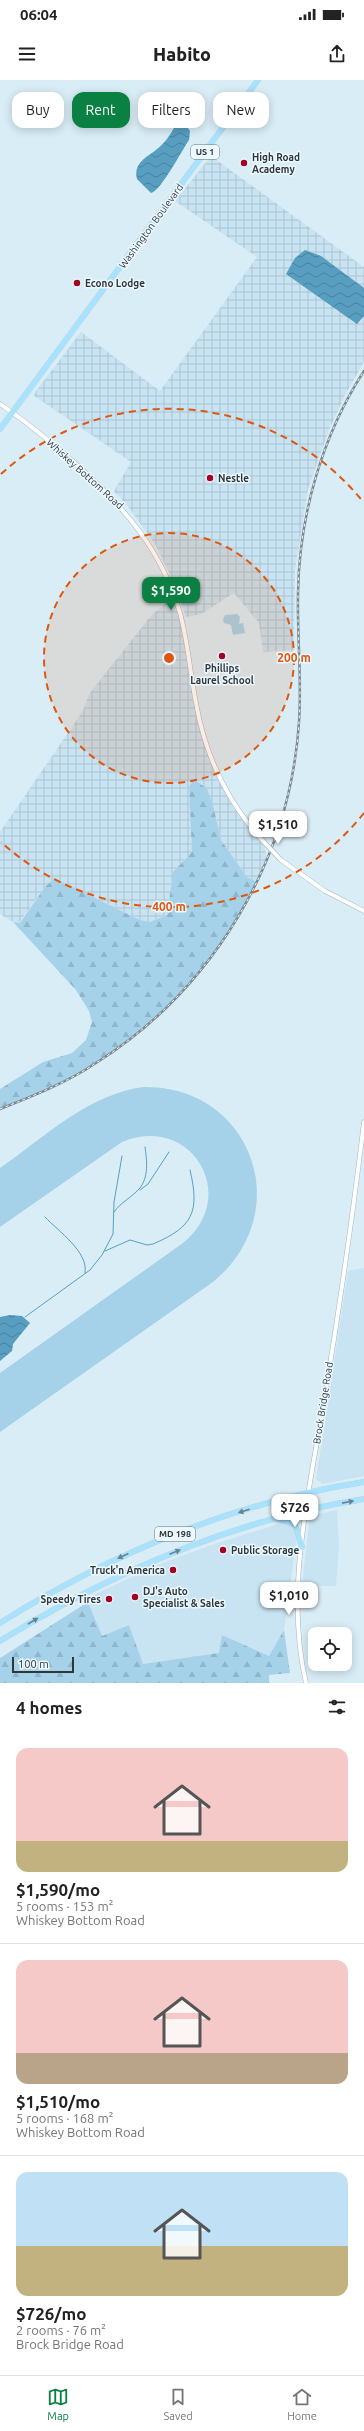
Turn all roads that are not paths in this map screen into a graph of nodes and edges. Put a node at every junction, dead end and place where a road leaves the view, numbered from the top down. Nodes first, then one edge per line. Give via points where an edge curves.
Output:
1 (258, 80) edge
2 (0, 404) edge
3 (13, 413) junction
4 (0, 429) edge
5 (364, 911) edge
6 (364, 1122) edge
7 (364, 1482) edge
8 (308, 1493) junction
9 (364, 1499) edge
10 (305, 1510) junction
11 (272, 1519) junction
12 (302, 1547) junction
13 (0, 1623) edge
14 (0, 1641) edge
15 (306, 1683) edge

1 - 3 main road, Washington Boulevard / US 1
2 - 3 street, Whiskey Bottom Road
3 - 4 main road, Washington Boulevard / US 1
3 - 5 street, Whiskey Bottom Road, bridge via 112,497 133,521 155,554 180,613 199,720 210,754 237,808 281,860 324,891
6 - 8 street, Brock Bridge Road via 325,1396
7 - 8 main road, MD 198
8 - 10 street, Brock Bridge Road
8 -> 13 main road, MD 198 via 224,1517 134,1551 69,1582
10 -> 9 main road, MD 198
10 - 11 main road, MD 198
10 - 12 street, Brock Bridge Road
11 - 12 main road via 283,1519 295,1525
14 -> 11 main road, MD 198 via 75,1597 139,1566 234,1530
12 - 15 street, Brock Bridge Road via 296,1630

